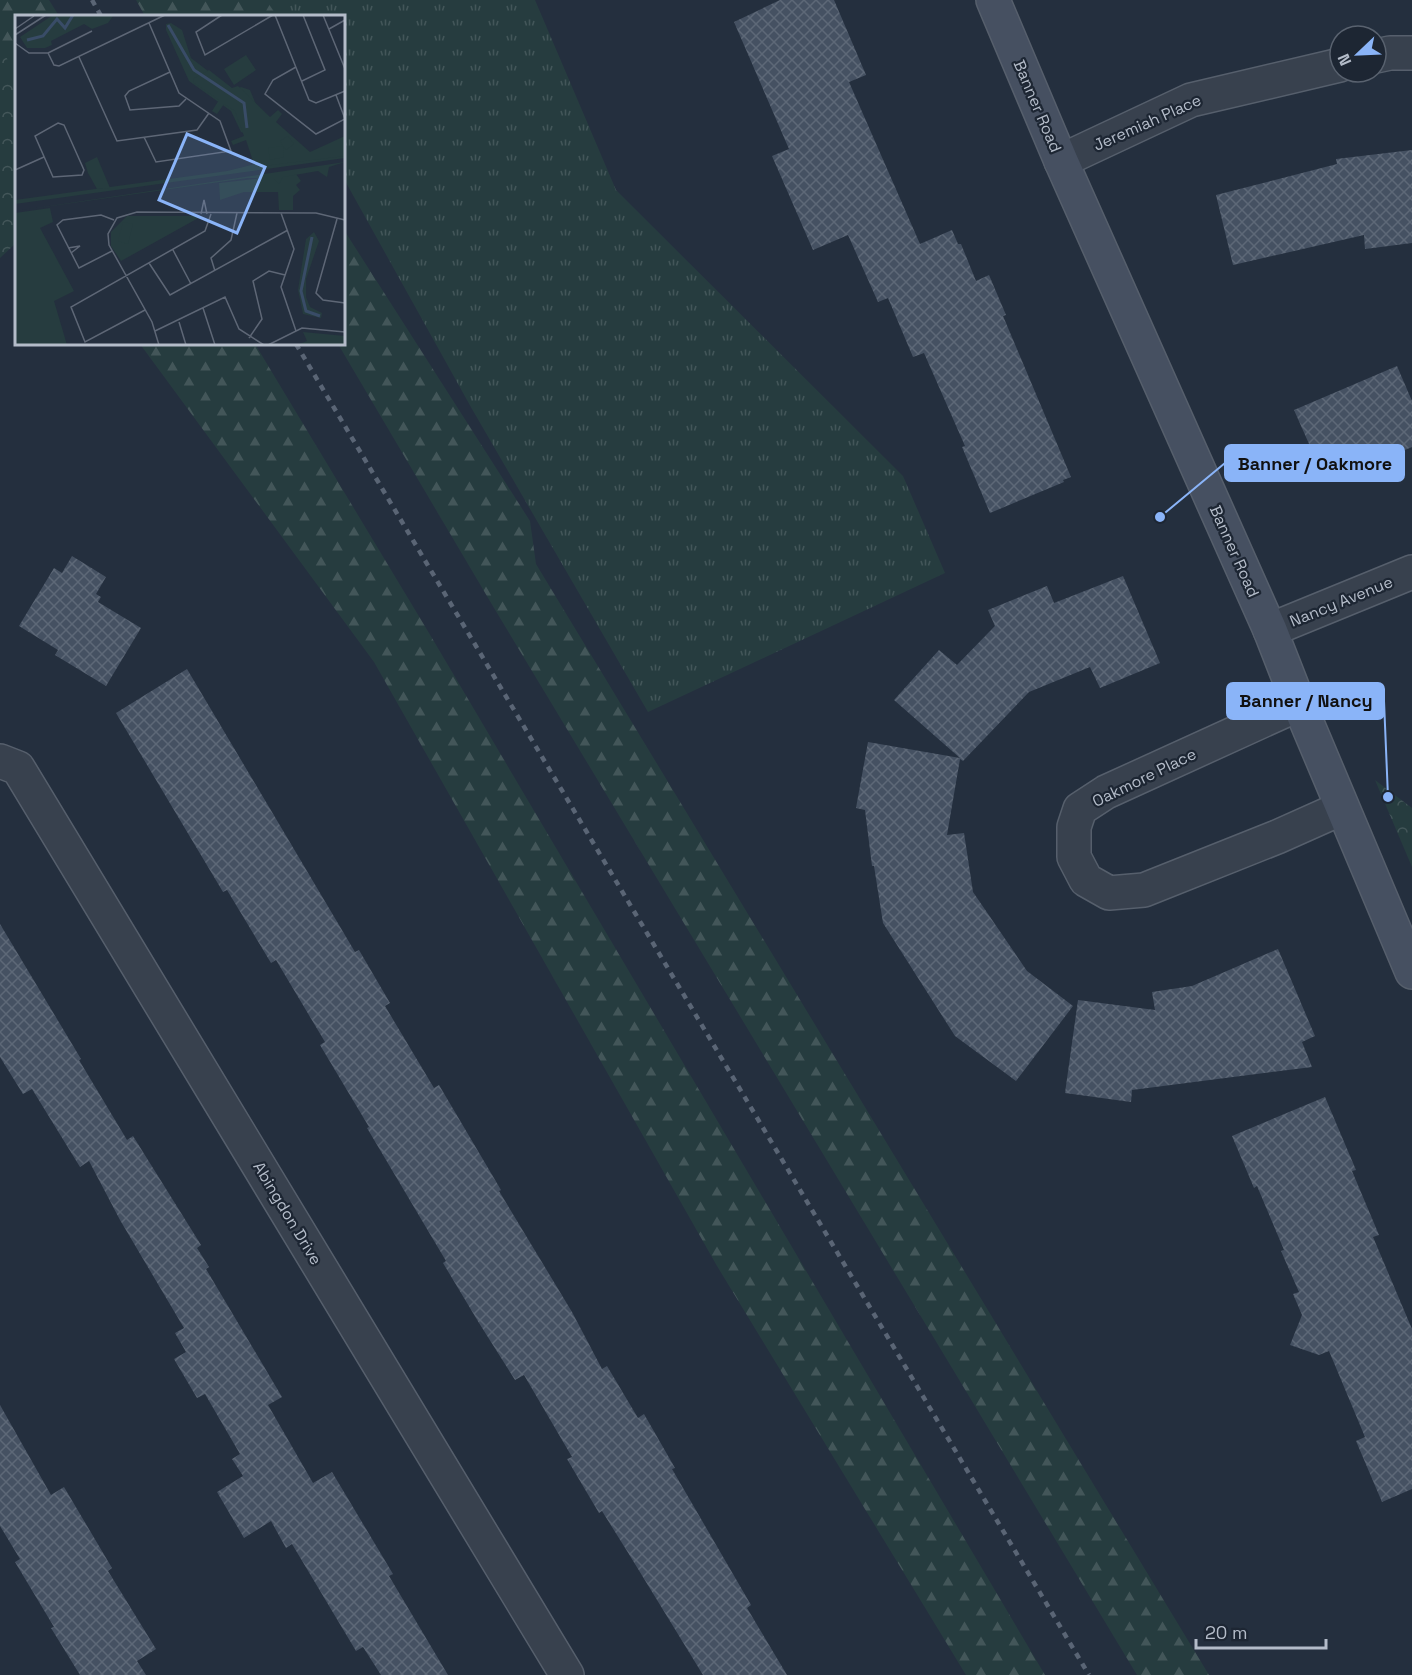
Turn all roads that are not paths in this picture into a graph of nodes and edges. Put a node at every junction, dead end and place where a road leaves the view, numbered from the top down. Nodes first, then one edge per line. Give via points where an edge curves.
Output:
1 (993, 0) edge
2 (1388, 53) edge
3 (1412, 53) edge
4 (1328, 67) edge
5 (1061, 161) junction
6 (1412, 572) edge
7 (1270, 630) junction
8 (1299, 704) junction
9 (0, 761) edge
10 (1342, 808) junction
11 (1412, 972) edge
12 (567, 1675) edge

1 - 5 street, Banner Road
2 - 3 street
4 - 5 street, Jeremiah Place via 1191,100
5 - 7 street, Banner Road
6 - 7 street, Nancy Avenue
7 - 8 street, Banner Road
8 - 10 street, Banner Road
8 - 10 street, Oakmore Place via 1106,792 1080,809 1074,827 1074,857 1086,880 1109,893 1144,890
9 - 12 street, Abingdon Drive via 18,768
10 - 11 street, Banner Road

